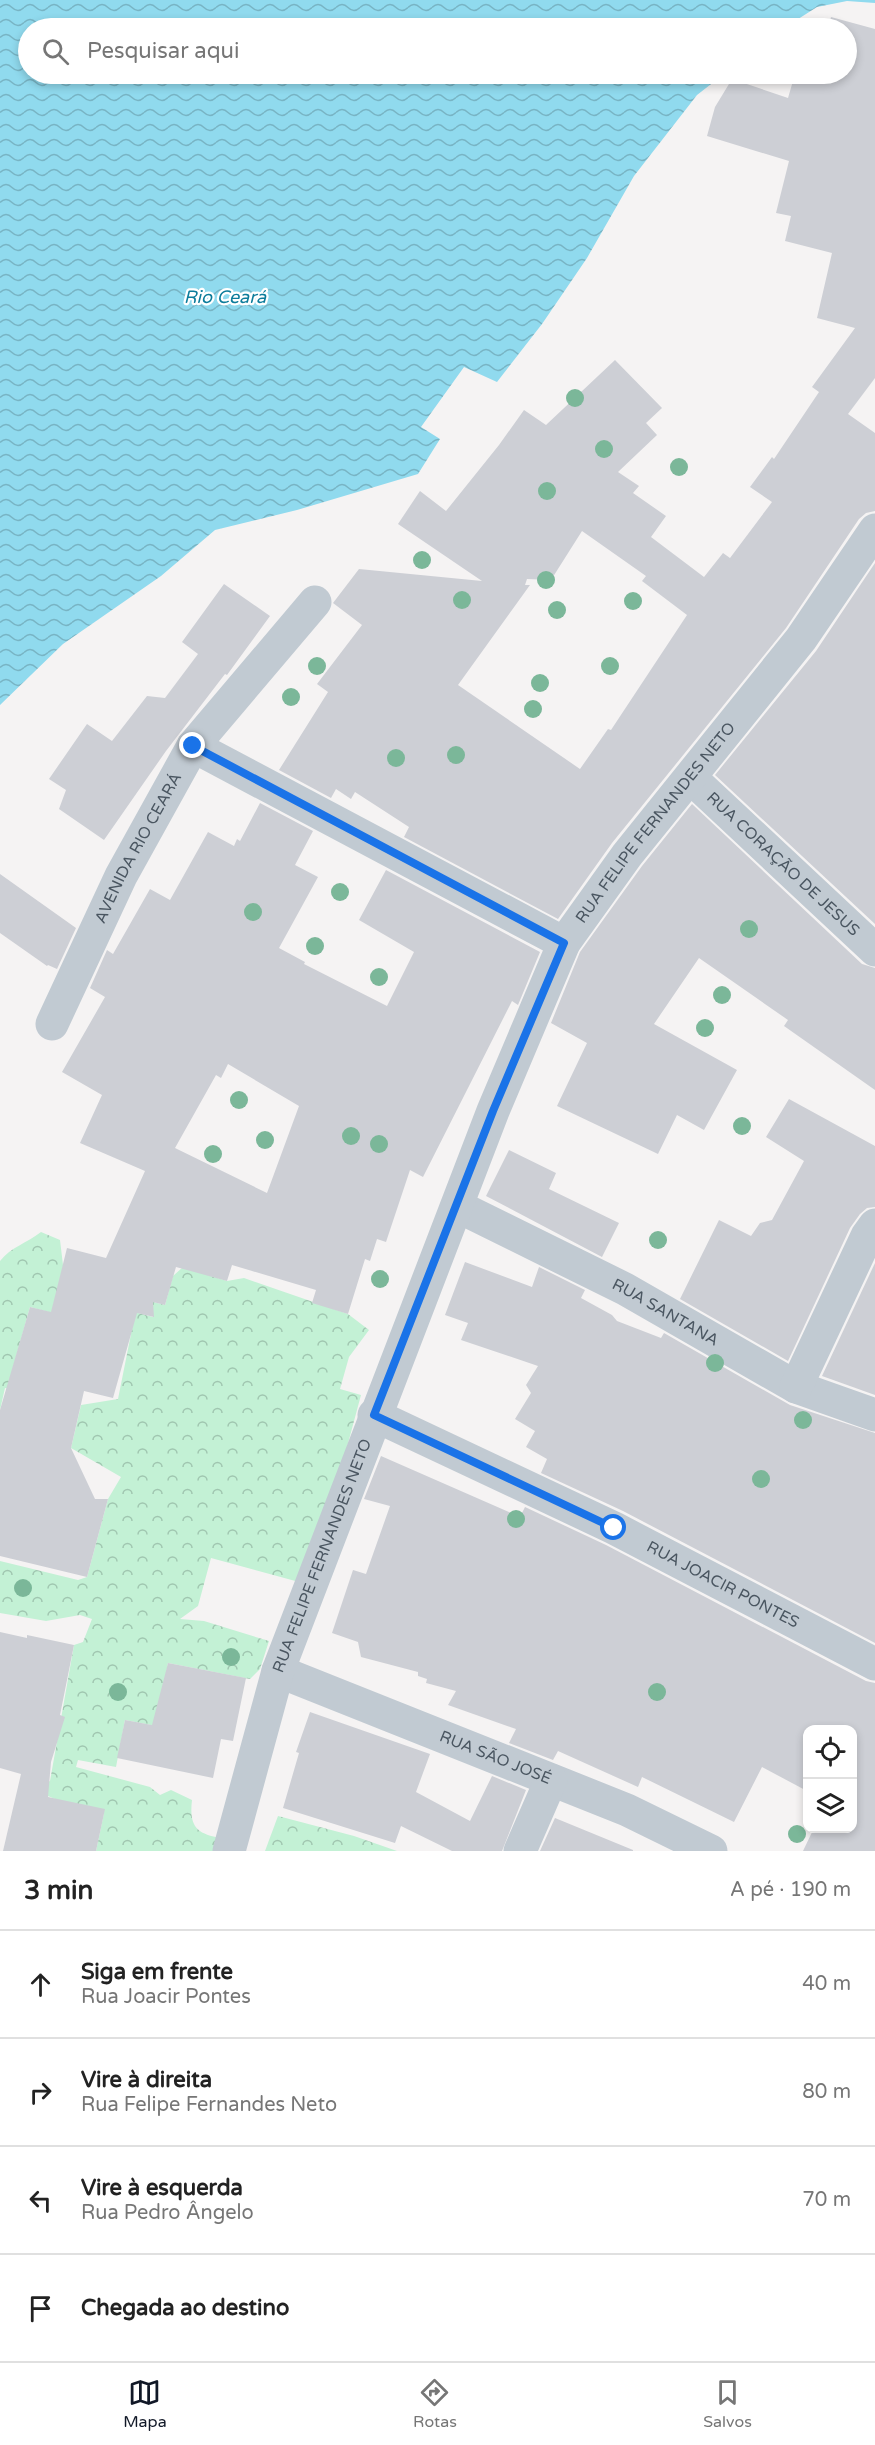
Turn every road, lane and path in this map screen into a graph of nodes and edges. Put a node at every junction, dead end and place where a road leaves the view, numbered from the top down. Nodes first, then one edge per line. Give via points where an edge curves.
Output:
1 (875, 530) edge
2 (315, 602) dead end
3 (193, 746) junction
4 (691, 778) junction
5 (564, 943) junction
6 (875, 950) edge
7 (52, 1024) dead end
8 (457, 1206) junction
9 (875, 1225) edge
10 (796, 1387) junction
11 (875, 1414) edge
12 (374, 1415) junction
13 (875, 1664) edge
14 (278, 1671) junction
15 (551, 1780) junction
16 (229, 1851) edge
17 (519, 1851) edge
18 (711, 1851) edge

1 - 4 street, RUA FELIPE FERNANDES NETO via 801,639
2 - 3 street, AVENIDA RIO CEARÁ
3 - 5 street
3 - 7 street, AVENIDA RIO CEARÁ via 121,876
4 - 5 street, RUA FELIPE FERNANDES NETO via 627,855
4 - 6 street, RUA CORAÇÃO DE JESUS
5 - 8 street, RUA FELIPE FERNANDES NETO
8 - 10 street, RUA SANTANA via 625,1289
8 - 12 street, RUA FELIPE FERNANDES NETO
9 - 10 street
10 - 11 street, RUA SANTANA
12 - 13 street, RUA JOACIR PONTES via 614,1528
12 - 14 street, RUA FELIPE FERNANDES NETO
14 - 15 street, RUA SÃO JOSÉ
14 - 16 street, RUA FELIPE FERNANDES NETO
15 - 17 street
15 - 18 street, RUA SÃO JOSÉ via 627,1810

